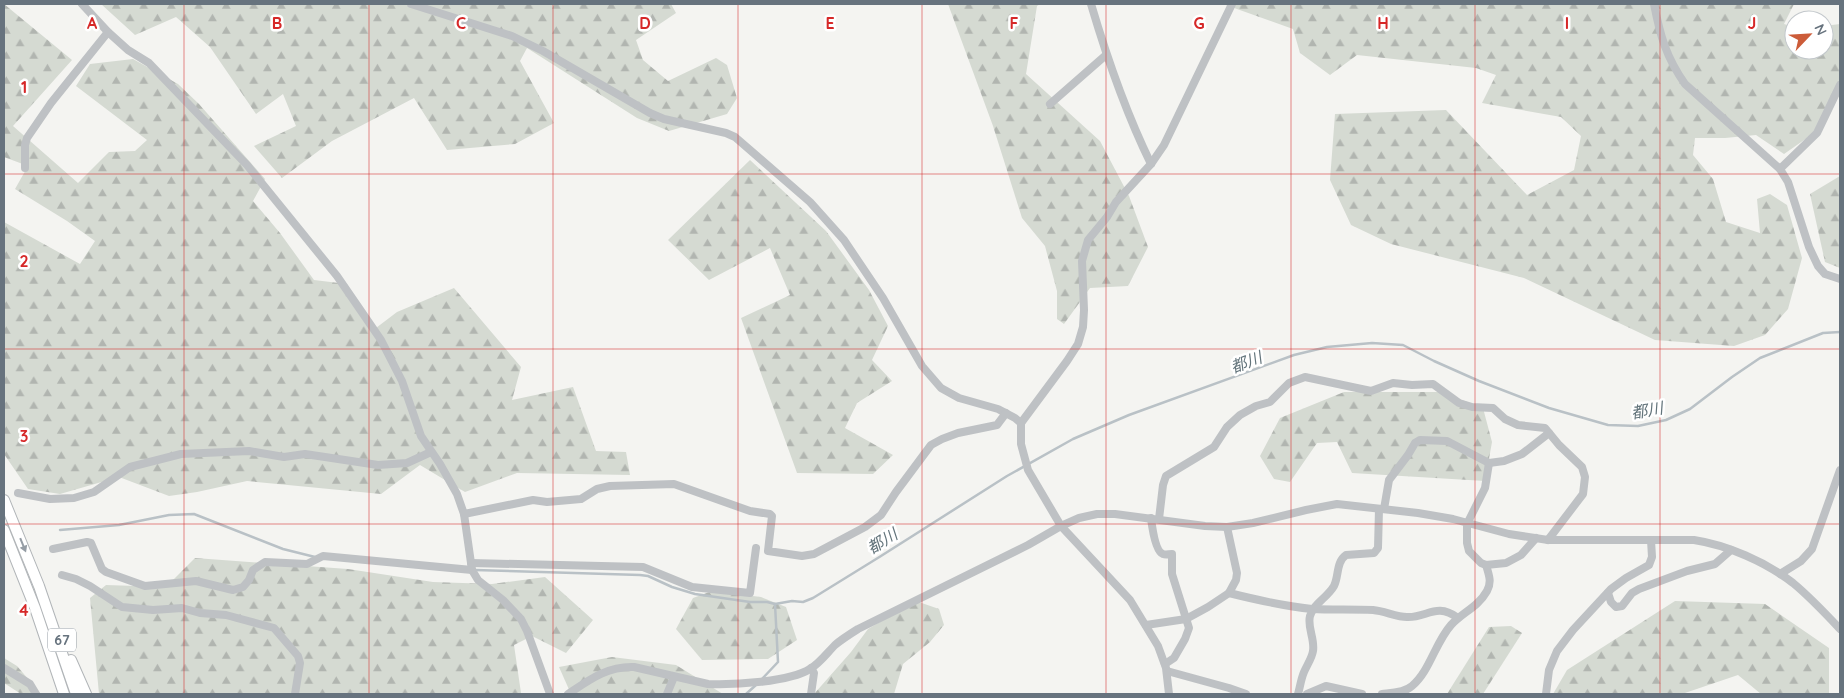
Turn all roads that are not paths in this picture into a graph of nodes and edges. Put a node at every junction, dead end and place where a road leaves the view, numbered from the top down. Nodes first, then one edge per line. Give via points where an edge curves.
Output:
1 (82, 4) edge
2 (411, 4) edge
3 (1091, 4) edge
4 (1232, 4) edge
5 (1654, 4) edge
6 (108, 32) junction
7 (1106, 55) junction
8 (1840, 85) edge
9 (1050, 104) dead end
10 (1151, 164) junction
11 (25, 168) dead end
12 (1780, 170) junction
13 (1840, 279) edge
14 (1006, 413) junction
15 (1021, 423) junction
16 (1549, 433) junction
17 (431, 452) junction
18 (1489, 462) junction
19 (1840, 470) edge
20 (18, 493) dead end
21 (4, 500) edge
22 (1382, 509) junction
23 (464, 514) junction
24 (1151, 518) junction
25 (1160, 519) junction
26 (1467, 524) junction
27 (1061, 526) junction
28 (1227, 528) junction
29 (4, 530) edge
30 (1536, 538) junction
31 (1548, 540) junction
32 (1652, 540) junction
33 (756, 548) dead end
34 (52, 549) dead end
35 (1731, 550) junction
36 (1486, 565) junction
37 (472, 566) junction
38 (1780, 574) junction
39 (62, 575) dead end
40 (39, 586) junction
41 (1229, 593) junction
42 (1608, 593) junction
43 (1313, 609) junction
44 (1458, 618) junction
45 (1186, 619) junction
46 (1146, 625) junction
47 (1840, 629) edge
48 (4, 668) edge
49 (811, 668) junction
50 (1166, 668) junction
51 (56, 670) junction
52 (674, 677) junction
53 (36, 694) edge
54 (57, 694) edge
55 (64, 694) edge
56 (76, 694) edge
57 (86, 694) edge
58 (295, 694) edge
59 (550, 694) edge
60 (568, 694) edge
61 (667, 694) edge
62 (811, 694) edge
63 (1169, 694) edge
64 (1246, 694) edge
65 (1298, 694) edge
66 (1307, 694) edge
67 (1362, 694) edge
68 (1382, 694) edge
69 (1546, 694) edge

1 - 6 street
2 - 14 street via 512,36 664,119 735,137 810,202 844,240 936,384 959,398
3 - 7 street
4 - 10 street via 1164,145
5 - 12 street via 1666,51 1685,84
6 - 11 street via 27,138
6 - 17 street via 149,63 247,165 337,276 381,340 402,381 421,436
7 - 9 street
7 - 10 street
8 - 12 street via 1817,132
10 - 15 street via 1116,202 1088,240 1082,261 1084,310 1078,344
12 - 13 street via 1788,182 1818,266 1825,274
14 - 15 street
14 - 23 street via 997,425 958,433 931,446 874,522 814,554 802,556 768,551 770,514 750,511 674,484 610,486 580,499 533,500
15 - 27 street via 1021,444 1028,470
16 - 18 street via 1522,454 1504,461
16 - 25 street via 1545,428 1505,419 1493,408 1460,403 1433,384 1393,382 1371,391 1305,376 1289,384 1270,402 1240,415 1227,427 1214,447 1166,476
16 - 31 street via 1582,467 1585,477 1583,494
17 - 20 street via 407,463 378,465 305,454 284,457 249,450 181,454 130,467 94,492 74,498 50,499
17 - 23 street via 457,494
18 - 22 street via 1447,441 1420,440 1412,446 1389,480
18 - 26 street via 1485,488
19 - 38 street via 1812,549 1801,561
21 -> 40 main road, 67
22 - 26 street via 1426,514
22 - 28 street via 1337,504
22 - 43 street via 1378,548 1374,553 1342,558 1336,582
23 - 37 street
24 - 25 street
24 - 27 street via 1097,514
24 - 45 street via 1159,551 1172,554 1172,574
25 - 28 street
26 - 30 street
26 - 36 street via 1469,551
27 - 46 street via 1122,590
27 - 49 street via 858,629
28 - 41 street via 1237,573
29 - 51 main road, 67
30 - 31 street
30 - 36 street via 1512,561
31 - 32 street
32 - 35 street via 1694,540
32 - 42 street via 1652,557 1648,565
33 - 37 street via 750,593 692,587 643,567
34 - 37 street via 92,543 102,569 145,586 196,581 233,590 243,587 253,570 265,562 307,564 322,556
35 - 38 street
35 - 42 street via 1715,564 1638,589 1622,606 1616,607
36 - 44 street via 1491,580 1488,590 1473,608
37 - 59 street via 478,580 504,600 521,619
38 - 47 street via 1810,598
39 - 58 street via 90,586 122,607 182,608 226,615 274,628 298,656 300,663
40 - 56 main road, 67
40 - 57 main road, 67
41 - 43 street
41 - 45 street
42 - 69 street via 1557,651 1549,670
43 - 44 street via 1374,610 1408,617 1441,611
43 - 65 street via 1309,621 1313,653
44 - 68 street via 1410,688
45 - 46 street
45 - 50 street via 1189,628 1185,639
46 - 50 street
48 - 53 street via 30,684
49 - 52 street via 787,677 731,684 708,684
49 - 62 street via 814,673
50 - 63 street
50 - 64 street
51 - 54 main road, 67
51 - 55 main road, 67
52 - 60 street via 634,667 613,668
52 - 61 street
66 - 67 street via 1326,686

